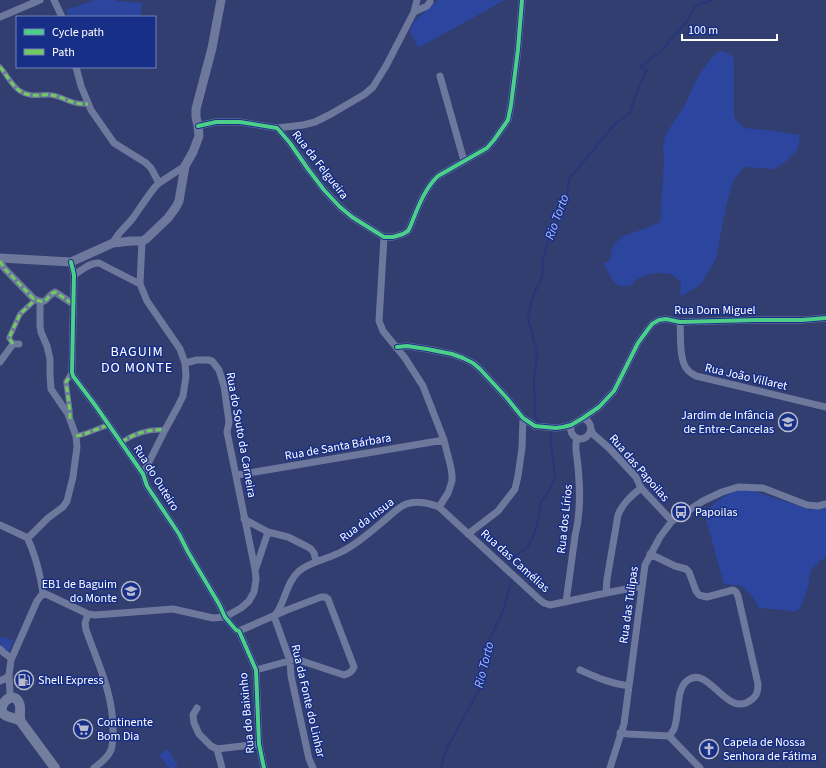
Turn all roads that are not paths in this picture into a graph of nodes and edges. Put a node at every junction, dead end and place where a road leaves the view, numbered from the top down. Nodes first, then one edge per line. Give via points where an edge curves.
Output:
1 (40, 0) edge
2 (54, 0) edge
3 (221, 0) edge
4 (417, 0) edge
5 (422, 0) edge
6 (522, 0) edge
7 (432, 1) edge
8 (414, 12) junction
9 (62, 16) edge
10 (0, 17) edge
11 (0, 67) edge
12 (76, 68) edge
13 (440, 76) dead end
14 (88, 104) junction
15 (198, 126) junction
16 (277, 128) junction
17 (464, 161) junction
18 (185, 166) junction
19 (159, 182) junction
20 (384, 237) junction
21 (142, 241) junction
22 (114, 243) junction
23 (0, 258) edge
24 (0, 261) edge
25 (71, 262) junction
26 (74, 275) junction
27 (140, 284) junction
28 (37, 301) junction
29 (73, 304) junction
30 (826, 318) edge
31 (680, 322) junction
32 (16, 344) joint
33 (397, 347) junction
34 (0, 362) edge
35 (185, 363) junction
36 (72, 372) junction
37 (826, 407) edge
38 (523, 418) junction
39 (583, 418) junction
40 (70, 419) junction
41 (109, 425) junction
42 (571, 425) junction
43 (591, 429) junction
44 (165, 430) junction
45 (76, 436) junction
46 (577, 438) junction
47 (444, 440) junction
48 (122, 442) junction
49 (143, 474) junction
50 (237, 475) junction
51 (641, 488) junction
52 (826, 504) edge
53 (439, 507) junction
54 (244, 519) junction
55 (672, 521) junction
56 (0, 526) edge
57 (268, 532) junction
58 (468, 534) junction
59 (28, 538) junction
60 (650, 554) junction
61 (316, 561) junction
62 (255, 569) junction
63 (642, 586) junction
64 (606, 592) junction
65 (43, 593) junction
66 (566, 602) junction
67 (88, 614) junction
68 (274, 616) junction
69 (225, 617) junction
70 (239, 631) junction
71 (0, 649) edge
72 (11, 658) junction
73 (290, 661) junction
74 (256, 670) junction
75 (580, 670) dead end
76 (9, 675) junction
77 (0, 681) edge
78 (629, 686) junction
79 (7, 708) edge
80 (197, 708) dead end
81 (620, 733) junction
82 (669, 736) junction
83 (259, 744) junction
84 (217, 749) junction
85 (55, 768) edge
86 (94, 768) edge
87 (222, 768) edge
88 (264, 768) edge
89 (313, 768) edge
90 (610, 768) edge
91 (700, 768) edge

1 - 10 street
2 - 9 street
3 - 15 street via 196,109
4 - 8 street
5 - 7 street via 427,3
6 - 17 street via 508,120 487,148
7 - 8 street
8 - 16 street via 386,66 373,87 365,94 315,122
11 - 14 street via 13,84 25,94 51,95 75,103
12 - 14 street
13 - 17 street
14 - 19 street via 114,144 151,168
15 - 16 street, Rua da Felgueira via 216,122 240,122
15 - 18 street via 196,144
16 - 20 street, Rua da Felgueira via 340,207
17 - 20 street via 438,176 427,188 408,231
18 - 19 street
18 - 21 street via 181,194 176,207 168,218
19 - 22 street via 134,217 118,233
20 - 33 street via 379,321 383,331
21 - 22 street
21 - 27 street
22 - 25 street
23 - 25 street
24 - 28 street
25 - 26 street
26 - 27 street via 95,262
26 - 29 street
27 - 35 street via 147,301 180,349
28 - 29 street via 45,301 52,292 55,292
28 - 32 street via 20,314 9,338
28 - 40 street via 41,332 50,359 51,389
29 - 36 street
30 - 31 street, Rua Dom Miguel
31 - 37 street, Rua João Villaret via 682,358 690,373
31 - 39 street, Rua Dom Miguel via 666,319 652,324 638,343 614,390
32 - 34 street
33 - 38 street via 407,346 441,352 473,363 493,382
33 - 47 street via 423,386
35 - 44 street via 183,396
35 - 50 street, Rua do Souto da Carneira via 208,360 219,370 229,422 227,432
36 - 40 street via 66,382
36 - 41 street, Rua do Outeiro
38 - 42 street via 538,427 556,428
38 - 58 street via 522,448 515,489 498,511
39 - 42 street
39 - 43 street via 590,423
40 - 45 street
41 - 45 street
41 - 48 street, Rua do Outeiro
42 - 46 street via 572,434
43 - 46 street via 586,437
43 - 51 street, Rua das Papoilas via 636,477
44 - 48 street via 144,432 130,436
44 - 49 street
45 - 59 street via 73,477 67,501
46 - 66 street, Rua dos Lírios via 580,492
47 - 50 street, Rua de Santa Bárbara
47 - 53 street via 452,481
48 - 49 street, Rua do Outeiro
49 - 69 street, Rua do Outeiro via 147,486 179,534
50 - 54 street, Rua do Souto da Carneira
51 - 55 street, Rua das Papoilas
51 - 64 street via 626,502 618,515
52 - 55 street, Rua das Tulipas via 807,505 763,488 738,486 703,501
53 - 58 street, Rua da Insua
53 - 61 street, Rua da Insua via 426,503 408,503 356,544
54 - 57 street
54 - 62 street, Rua do Souto da Carneira
55 - 60 street, Rua das Tulipas
56 - 59 street
57 - 61 street via 288,537 311,549
57 - 62 street
58 - 66 street, Rua das Camélias via 544,603
59 - 65 street
60 - 63 street, Rua das Tulipas via 645,565
60 - 82 street via 686,569 699,595 708,597 733,590 736,592 758,684 758,692 754,698 747,704 739,704 730,701 704,679 690,678 680,689 674,730
61 - 68 street, Rua da Insua via 295,576
62 - 69 street via 254,592 249,601
63 - 64 street, Rua das Camélias
63 - 78 street, Rua das Tulipas
64 - 66 street, Rua das Camélias
65 - 67 street
65 - 72 street
67 - 69 street via 173,610 213,618
67 - 86 street via 86,630 110,698 113,719 111,749 108,756
68 - 70 street
68 - 73 street, Rua da Fonte do Linhar
68 - 73 street via 325,597 354,666 351,673 344,675 296,659
69 - 70 street, Rua do Baixinho
70 - 74 street, Rua do Baixinho
71 - 72 street
72 - 76 street
73 - 74 street
73 - 89 street, Rua da Fonte do Linhar via 291,676
74 - 83 street, Rua do Baixinho
75 - 78 street via 604,680
76 - 77 street
76 - 79 street via 10,694
78 - 81 street, Rua das Tulipas via 624,724
79 - 85 main road
80 - 84 street via 192,719 196,730
81 - 82 street
81 - 90 street, Rua das Tulipas
82 - 91 street
83 - 84 street
83 - 88 street, Rua do Baixinho
84 - 87 street

